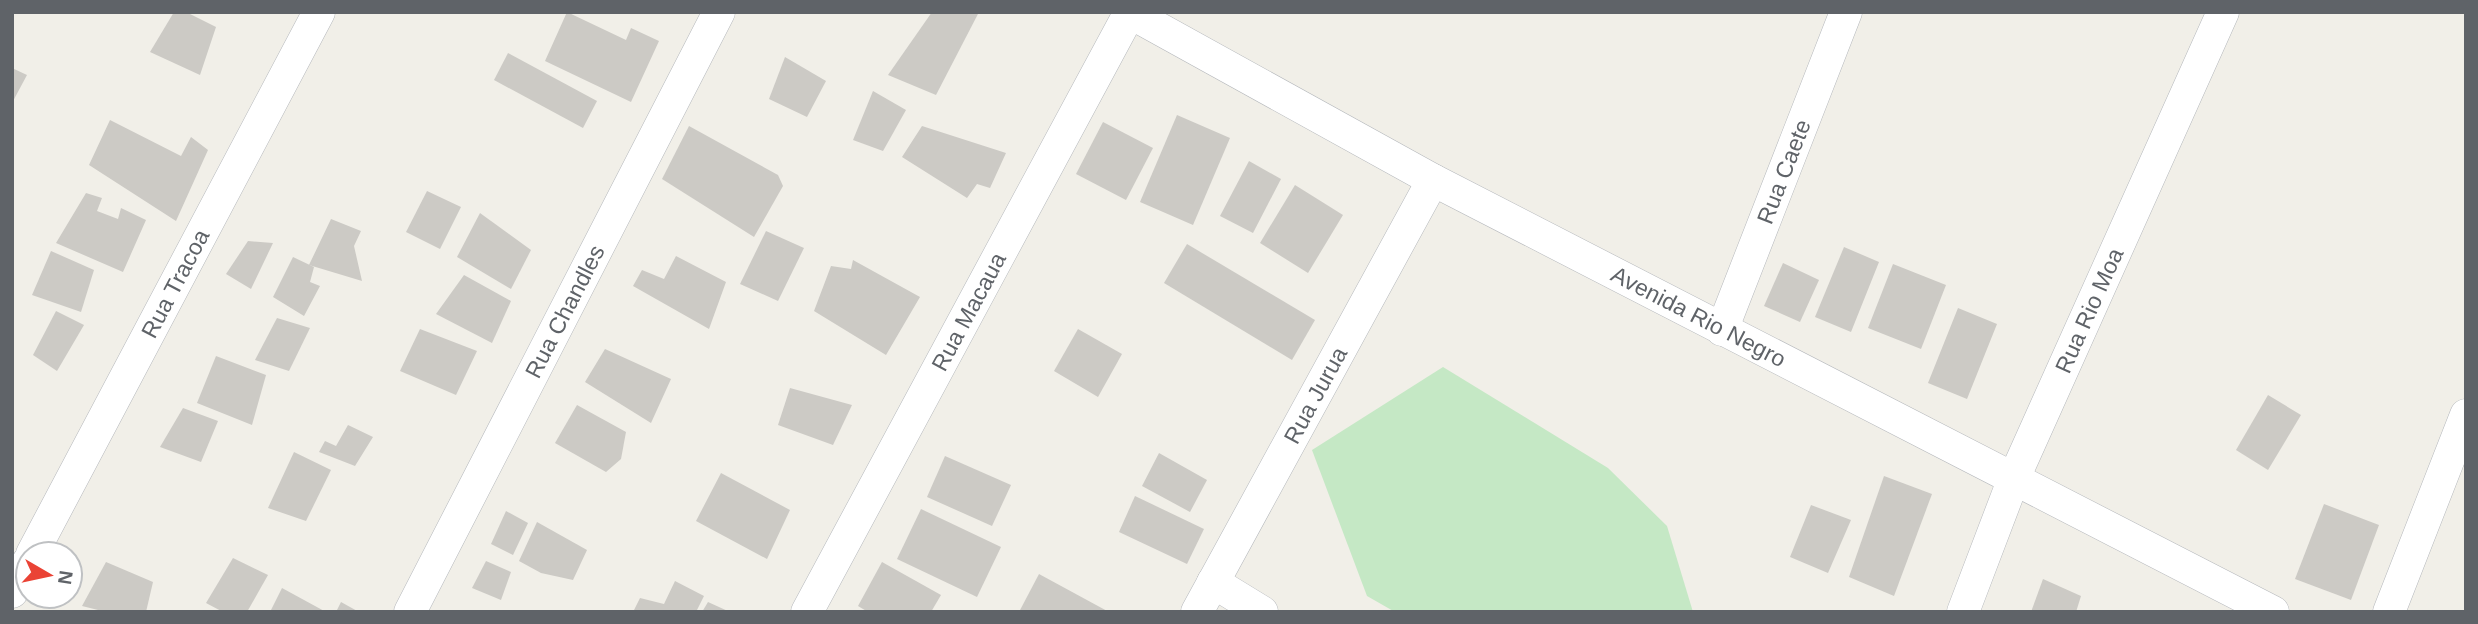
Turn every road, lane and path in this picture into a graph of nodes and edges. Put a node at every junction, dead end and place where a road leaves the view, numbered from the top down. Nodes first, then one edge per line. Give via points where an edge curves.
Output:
1 (319, 12) edge
2 (719, 12) edge
3 (1130, 12) edge
4 (1846, 12) edge
5 (2223, 12) edge
6 (1433, 180) junction
7 (1722, 330) junction
8 (2466, 415) edge
9 (2014, 478) junction
10 (39, 540) edge
11 (1213, 582) junction
12 (12, 605) edge
13 (26, 612) edge
14 (410, 612) edge
15 (807, 612) edge
16 (1197, 612) edge
17 (1262, 612) edge
18 (1963, 612) edge
19 (2273, 612) edge
20 (2389, 612) edge

1 - 10 street, Rua Tracoa
2 - 14 street, Rua Chandles
3 - 6 street, Avenida Rio Negro
3 - 15 street, Rua Macaua
4 - 7 street, Rua Caete
5 - 9 street, Rua Rio Moa
6 - 7 street, Avenida Rio Negro
6 - 11 street, Rua Jurua
7 - 9 street, Avenida Rio Negro
8 - 20 street
9 - 18 street, Rua Rio Moa
9 - 19 street, Avenida Rio Negro
11 - 16 street, Rua Jurua
11 - 17 street
12 - 13 street

